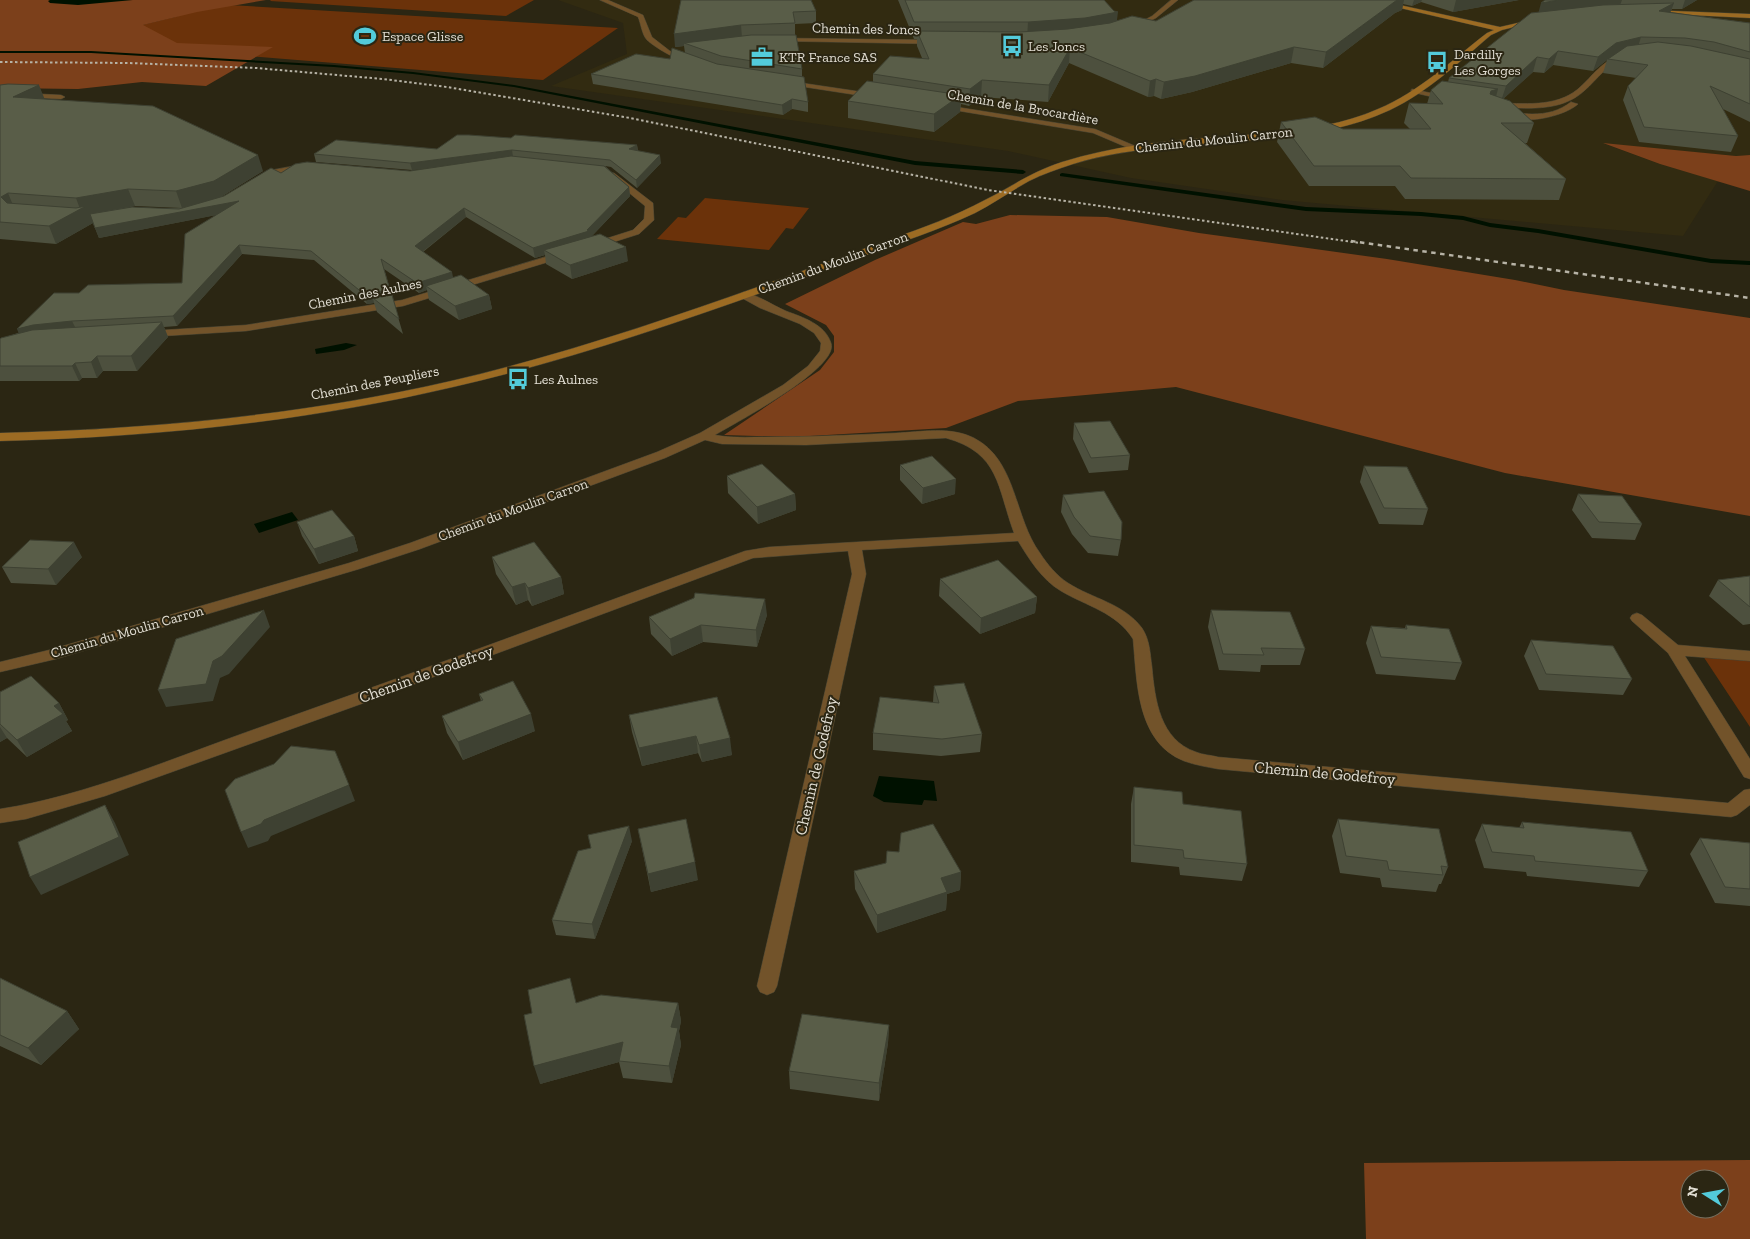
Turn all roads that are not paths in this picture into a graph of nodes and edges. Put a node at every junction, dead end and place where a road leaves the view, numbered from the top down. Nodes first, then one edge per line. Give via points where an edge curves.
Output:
1 (602, 0) edge
2 (1175, 0) edge
3 (1369, 0) edge
4 (1646, 12) edge
5 (1750, 16) edge
6 (1542, 20) edge
7 (1500, 29) junction
8 (1126, 30) edge
9 (771, 40) edge
10 (946, 42) edge
11 (688, 49) edge
12 (668, 52) junction
13 (1629, 55) edge
14 (697, 64) edge
15 (776, 81) edge
16 (1412, 93) junction
17 (0, 94) edge
18 (1576, 94) junction
19 (61, 97) dead end
20 (881, 97) edge
21 (1458, 103) edge
22 (930, 104) edge
23 (1485, 104) edge
24 (1494, 113) edge
25 (1136, 148) junction
26 (319, 167) edge
27 (608, 172) edge
28 (254, 183) edge
29 (744, 295) junction
30 (133, 334) edge
31 (704, 436) junction
32 (0, 437) edge
33 (1022, 537) junction
34 (854, 546) junction
35 (1637, 618) dead end
36 (1674, 650) junction
37 (1750, 656) edge
38 (0, 667) edge
39 (1750, 773) edge
40 (1750, 795) edge
41 (0, 816) edge
42 (767, 986) dead end

1 - 12 street via 641,16 649,38
2 - 8 street via 1146,22
3 - 7 street
4 - 5 street
6 - 7 street, Chemin du Moulin Carron
7 - 16 street, Chemin du Moulin Carron
9 - 10 street, Chemin des Joncs
11 - 12 street
12 - 14 street
13 - 18 street via 1609,62
15 - 20 street
16 - 21 street
16 - 25 street, Chemin du Moulin Carron via 1371,115 1327,127
17 - 19 street
18 - 23 street via 1556,103
18 - 24 street via 1577,101 1565,111 1554,114 1523,116
22 - 25 street, Chemin de la Brocardière via 1095,131
25 - 29 street, Chemin du Moulin Carron via 1103,153 1051,169 956,218
26 - 28 street via 270,173
27 - 30 street, Chemin des Aulnes via 650,205 649,220 636,232 403,303 246,328
29 - 31 street, Chemin du Moulin Carron via 818,331 826,343 826,351 812,368 787,387
29 - 32 street, Chemin des Peupliers via 524,365 391,397 275,416 146,430
31 - 33 street, Chemin de Godefroy via 722,440 792,441 932,434 962,436 982,447 996,463
31 - 38 street, Chemin du Moulin Carron via 415,546
33 - 34 street, Chemin de Godefroy
33 - 40 street, Chemin de Godefroy via 1043,566 1064,587 1110,609 1136,629 1141,638 1151,717 1167,743 1188,756 1228,764 1731,810
34 - 41 street, Chemin de Godefroy via 769,551 733,559 355,700 99,791
34 - 42 street, Chemin de Godefroy via 859,574
35 - 36 street
36 - 37 street
36 - 39 street

